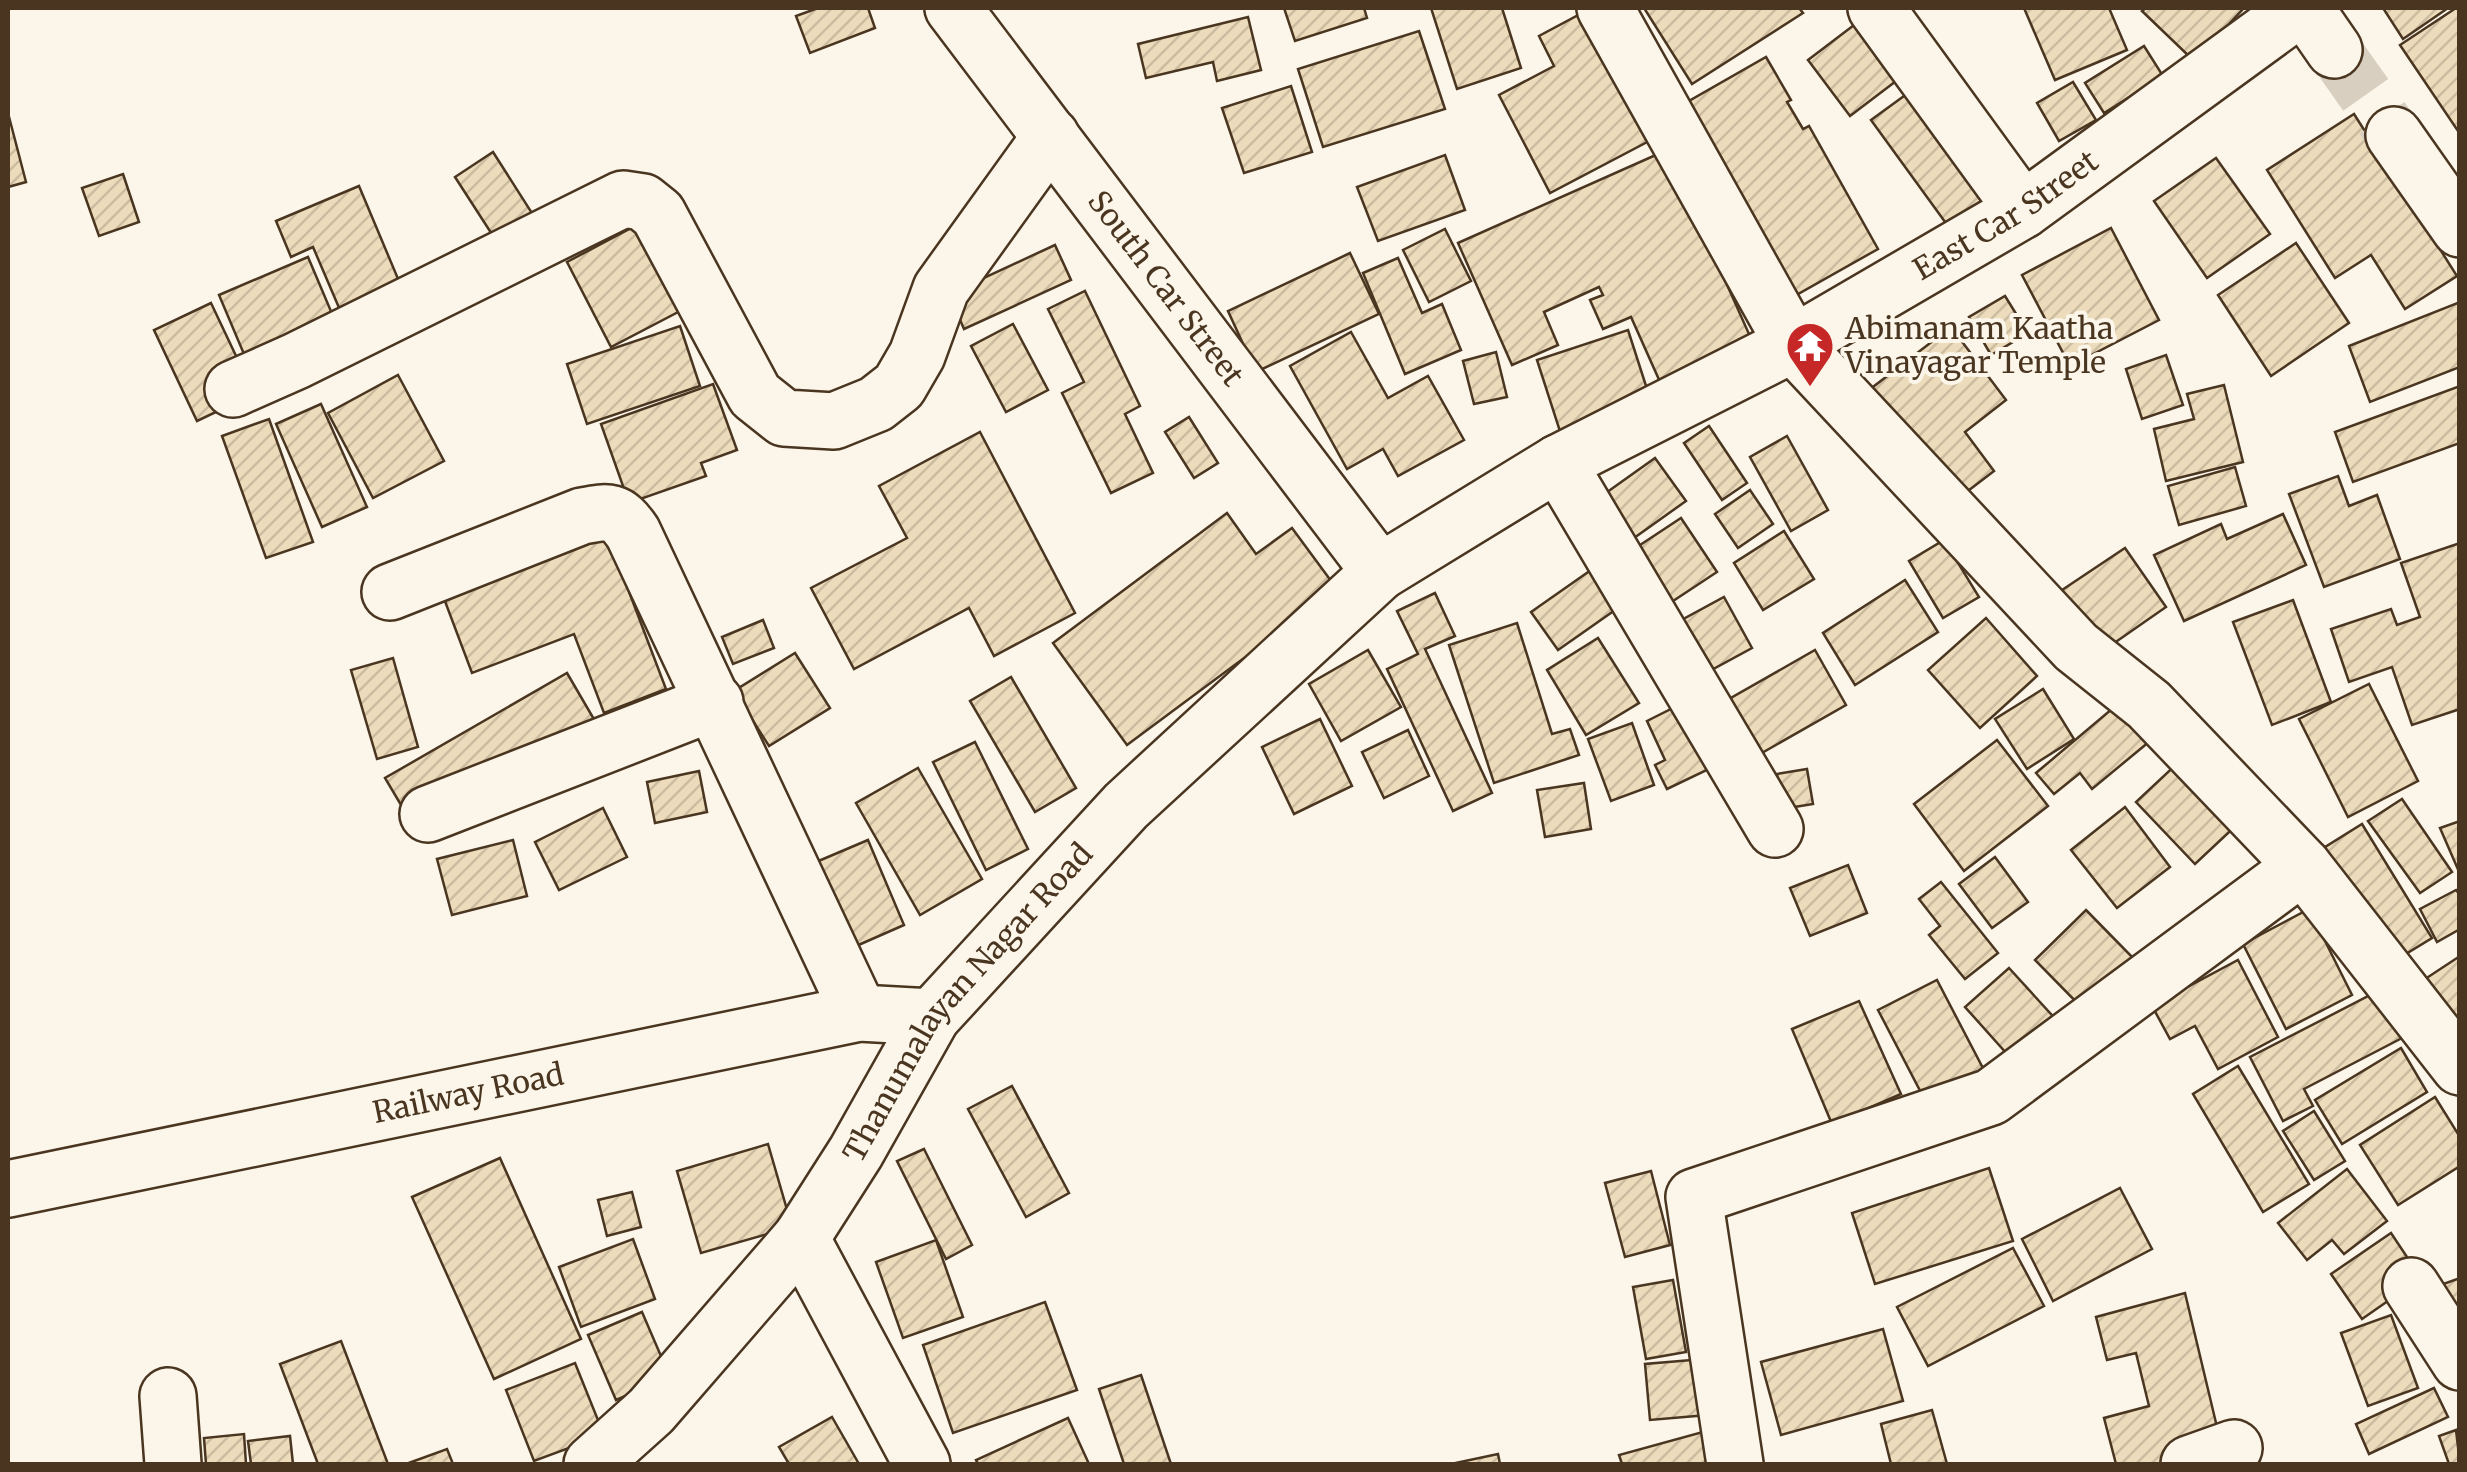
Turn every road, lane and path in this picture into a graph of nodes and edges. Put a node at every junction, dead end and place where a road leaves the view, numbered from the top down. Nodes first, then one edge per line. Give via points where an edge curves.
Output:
1 (953, 8) edge
2 (1605, 8) edge
3 (1876, 8) edge
4 (2313, 22) edge
5 (2394, 135) tunnel mouth
6 (1050, 136) junction
7 (2449, 195) edge
8 (2023, 210) junction
9 (1793, 344) junction
10 (233, 389) dead end
11 (1558, 463) junction
12 (1380, 572) junction
13 (390, 592) dead end
14 (716, 702) junction
15 (428, 814) dead end
16 (1775, 829) dead end
17 (2303, 866) junction
18 (860, 1013) junction
19 (932, 1017) junction
20 (2460, 1067) edge
21 (8, 1189) edge
22 (801, 1238) junction
23 (2410, 1286) dead end
24 (2460, 1362) edge
25 (168, 1396) dead end
26 (173, 1464) edge
27 (592, 1464) edge
28 (922, 1464) edge
29 (1735, 1464) edge

1 - 6 street, South Car Street
2 - 9 street
3 - 8 street
4 - 8 street, East Car Street
5 - 7 street
6 - 10 street via 941,289 899,386 834,421 784,418 755,395 658,214 644,202 623,199
6 - 12 street, South Car Street
8 - 9 street, East Car Street
9 - 11 street, East Car Street
9 - 17 street via 2076,647 2149,705
11 - 12 street, East Car Street
11 - 16 street
12 - 19 street, Thanumalayan Nagar Road via 1126,806
13 - 14 street via 582,516 622,517
14 - 15 street
14 - 18 street
17 - 20 street
17 - 29 street via 1991,1097 1694,1197
18 - 19 street, Railway Road
18 - 21 street, Railway Road
19 - 22 street, Thanumalayan Nagar Road
22 - 27 street, Thanumalayan Nagar Road via 651,1411
22 - 28 street
23 - 24 street
25 - 26 street

